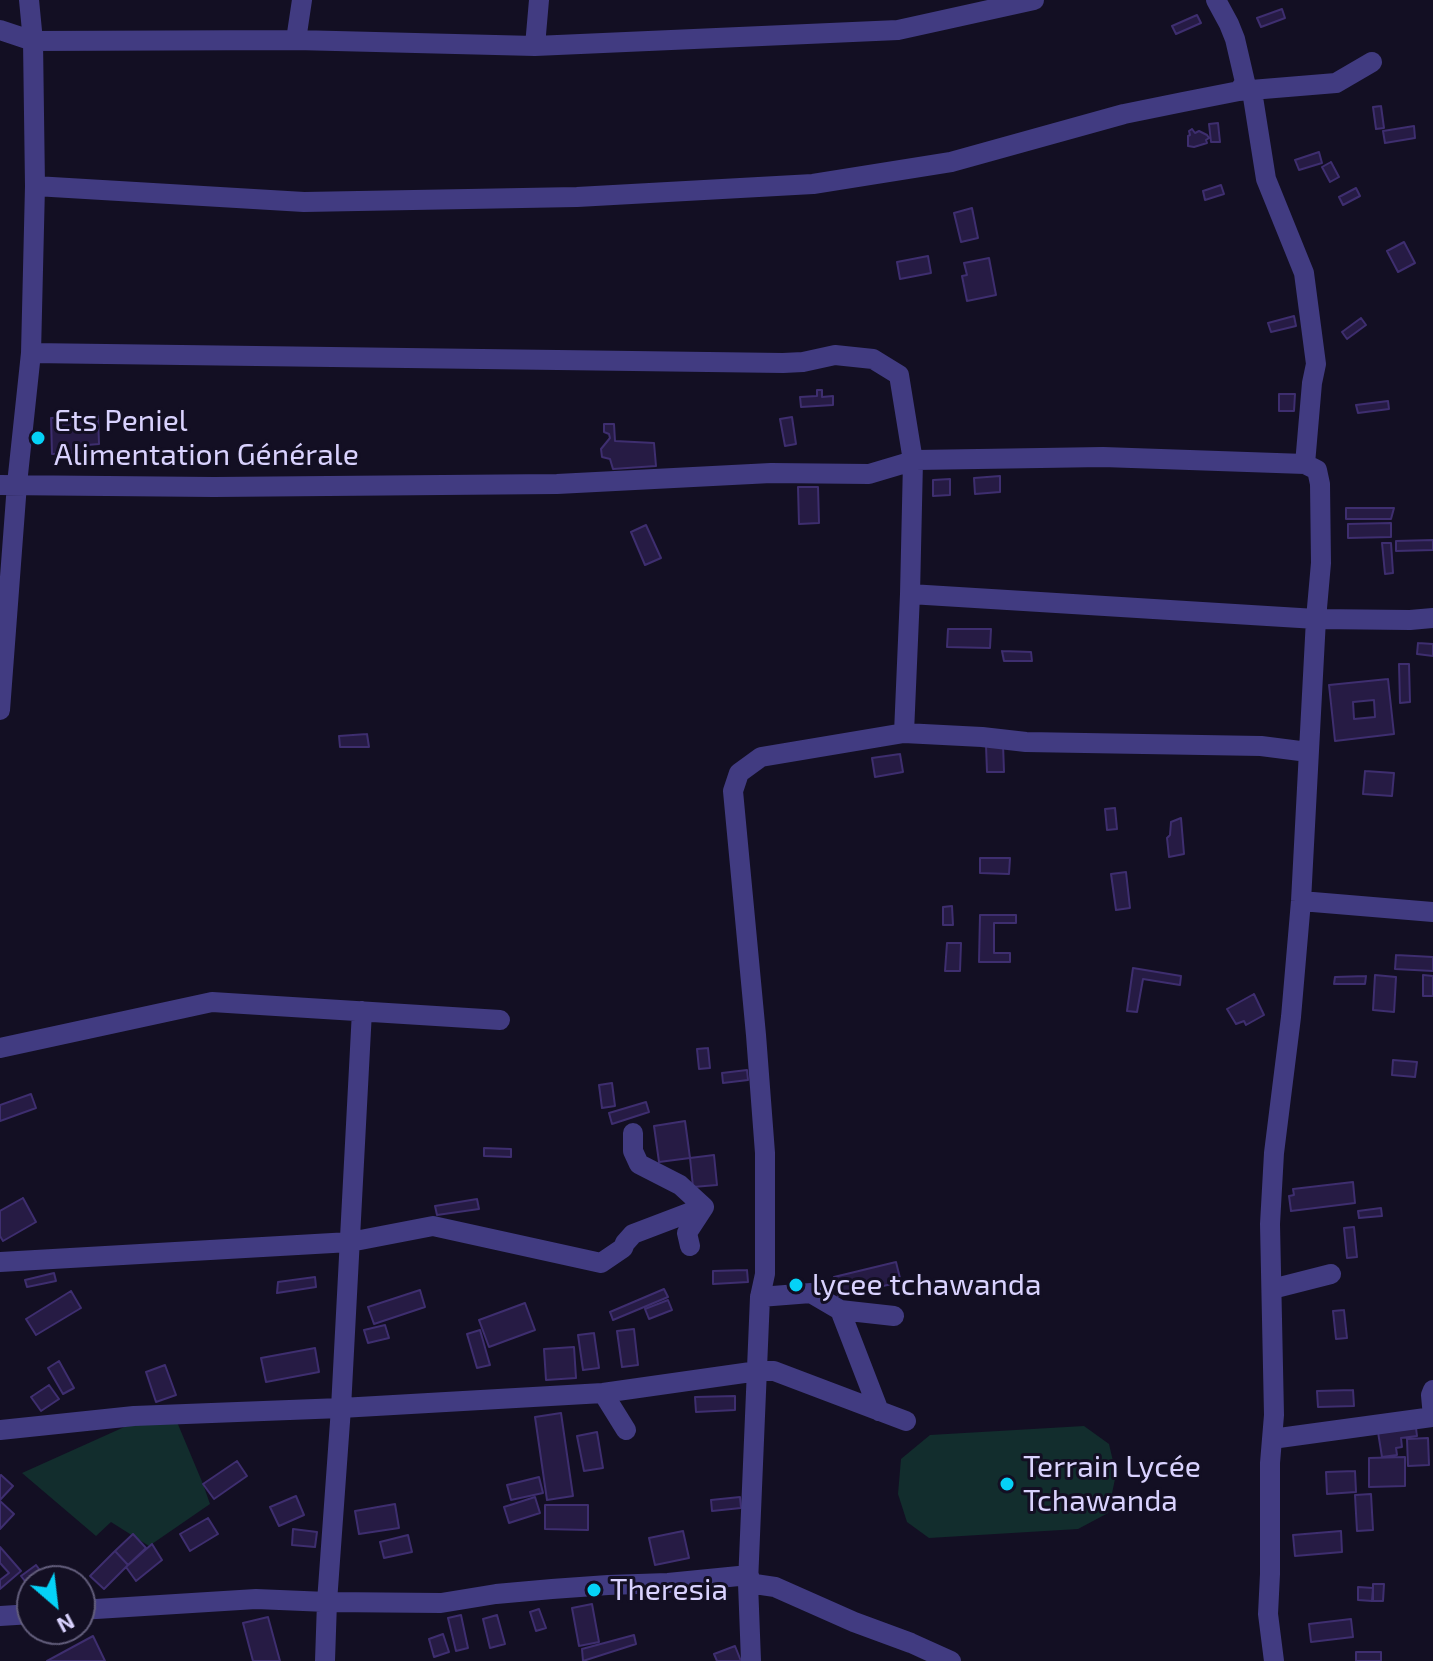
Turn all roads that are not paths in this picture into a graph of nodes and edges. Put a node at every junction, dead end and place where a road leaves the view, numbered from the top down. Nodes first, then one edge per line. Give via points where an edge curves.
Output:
1 (29, 0) edge
2 (302, 0) edge
3 (539, 0) edge
4 (1034, 0) edge
5 (1216, 0) edge
6 (0, 30) edge
7 (296, 40) junction
8 (33, 41) junction
9 (535, 46) junction
10 (1372, 62) dead end
11 (1245, 91) junction
12 (35, 186) junction
13 (31, 353) junction
14 (913, 461) junction
15 (1305, 464) junction
16 (8, 484) edge
17 (910, 594) junction
18 (1433, 618) edge
19 (1316, 619) junction
20 (0, 710) edge
21 (904, 733) junction
22 (1308, 752) junction
23 (1301, 901) junction
24 (1433, 912) edge
25 (362, 1011) junction
26 (500, 1020) dead end
27 (0, 1048) edge
28 (633, 1133) dead end
29 (704, 1207) junction
30 (350, 1242) junction
31 (690, 1246) dead end
32 (0, 1262) edge
33 (1331, 1274) dead end
34 (1272, 1289) junction
35 (760, 1297) junction
36 (840, 1310) junction
37 (894, 1316) dead end
38 (758, 1371) junction
39 (1433, 1390) edge
40 (603, 1393) junction
41 (341, 1408) junction
42 (879, 1411) junction
43 (1433, 1417) edge
44 (906, 1421) dead end
45 (0, 1430) edge
46 (626, 1430) dead end
47 (1272, 1439) junction
48 (748, 1579) junction
49 (327, 1602) junction
50 (96, 1609) edge
51 (325, 1661) edge
52 (751, 1661) edge
53 (951, 1661) edge
54 (1274, 1661) edge

1 - 8 street
2 - 7 street
3 - 9 street
4 - 9 street via 898,30
5 - 11 street via 1235,39
6 - 8 street
7 - 8 street
7 - 9 street
8 - 12 street
10 - 11 street via 1336,83
11 - 12 street via 1124,114 951,162 813,184 577,197 304,202
11 - 15 street via 1266,179 1304,273 1316,364
12 - 13 street
13 - 14 street via 783,363 835,355 873,359 899,375
13 - 16 street
14 - 15 street via 1103,457
14 - 16 street via 869,474 771,473 557,484
14 - 17 street
15 - 19 street via 1317,470 1320,484
16 - 20 street
17 - 19 street
17 - 21 street
18 - 19 street
19 - 22 street
21 - 22 street
21 - 35 street via 761,757 739,773 733,791 765,1153 765,1274
22 - 23 street
23 - 24 street
23 - 34 street via 1274,1153
25 - 26 street
25 - 27 street via 212,1002
25 - 30 street
28 - 29 street via 639,1164 680,1185
29 - 30 street via 633,1234 601,1263 433,1226
29 - 31 street via 687,1233
30 - 32 street
30 - 41 street
33 - 34 street
34 - 47 street
35 - 36 street via 811,1293
35 - 38 street
36 - 37 street
36 - 42 street
38 - 40 street
38 - 42 street via 774,1371
38 - 48 street
39 - 43 street
40 - 41 street
40 - 46 street
41 - 45 street via 134,1416
41 - 49 street
42 - 44 street
43 - 47 street
47 - 54 street via 1268,1614
48 - 49 street via 538,1590 441,1603
48 - 52 street
48 - 53 street
49 - 50 street via 256,1599
49 - 51 street

